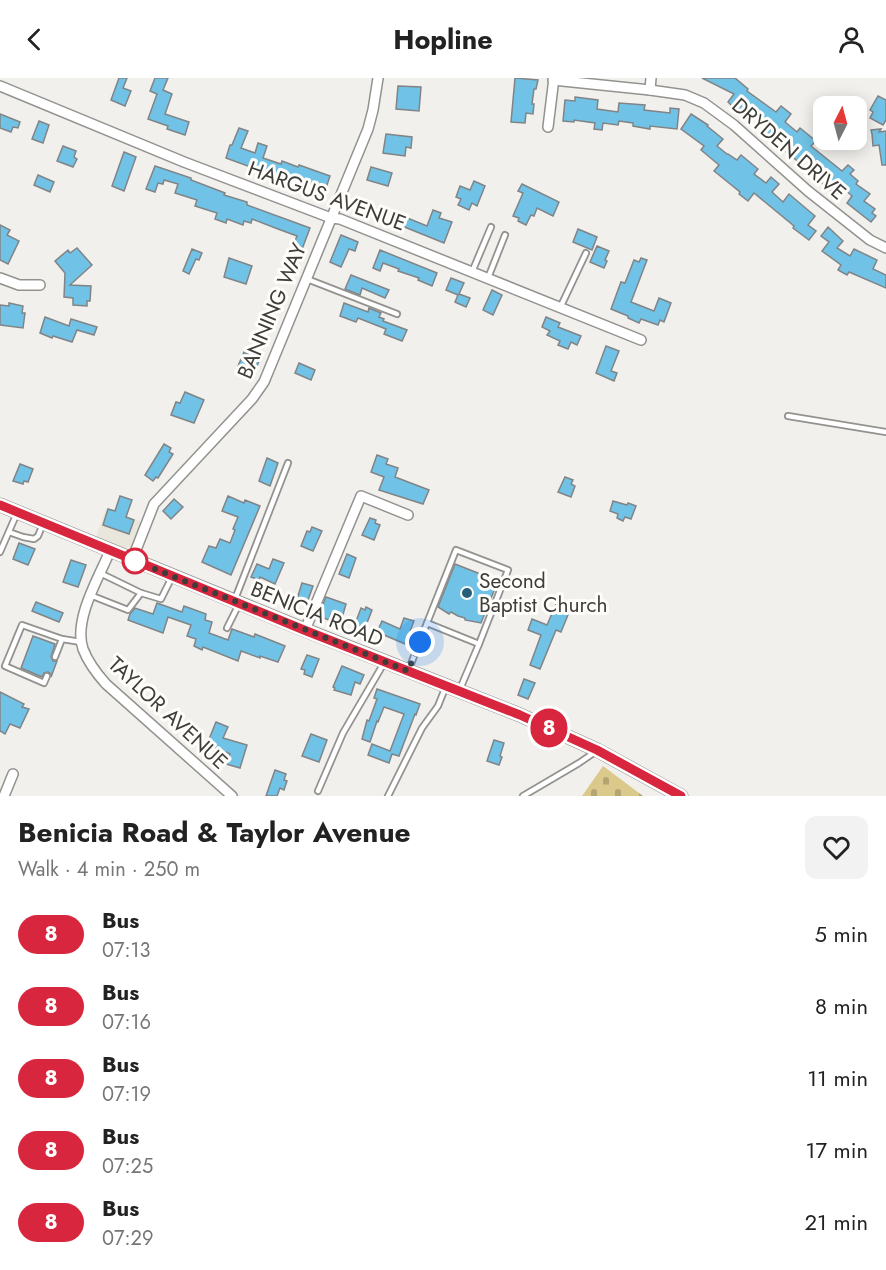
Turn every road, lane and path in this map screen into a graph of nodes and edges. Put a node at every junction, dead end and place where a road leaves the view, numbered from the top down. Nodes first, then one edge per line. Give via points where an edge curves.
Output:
1 (378, 78) edge
2 (651, 78) edge
3 (554, 79) edge
4 (0, 86) edge
5 (650, 90) junction
6 (548, 127) dead end
7 (331, 218) junction
8 (491, 227) dead end
9 (505, 235) dead end
10 (886, 248) edge
11 (586, 253) dead end
12 (472, 272) junction
13 (0, 278) edge
14 (488, 278) junction
15 (307, 279) junction
16 (40, 285) dead end
17 (560, 308) junction
18 (397, 314) dead end
19 (641, 340) dead end
20 (788, 416) dead end
21 (886, 432) edge
22 (288, 463) dead end
23 (0, 505) edge
24 (17, 512) junction
25 (408, 515) dead end
26 (44, 523) junction
27 (9, 531) junction
28 (110, 551) junction
29 (0, 552) edge
30 (132, 560) junction
31 (100, 573) junction
32 (172, 577) junction
33 (141, 593) junction
34 (90, 595) junction
35 (237, 603) junction
36 (428, 623) junction
37 (227, 628) dead end
38 (304, 630) junction
39 (62, 639) junction
40 (81, 642) junction
41 (479, 644) junction
42 (55, 657) dead end
43 (384, 662) junction
44 (408, 671) junction
45 (47, 676) dead end
46 (446, 686) junction
47 (459, 692) junction
48 (597, 750) junction
49 (13, 774) dead end
50 (318, 791) dead end
51 (4, 796) edge
52 (232, 796) edge
53 (388, 796) edge
54 (523, 796) edge
55 (681, 796) edge

1 - 7 street, BANNING WAY via 368,129
2 - 5 street
3 - 5 street, DRYDEN DRIVE
3 - 6 street
4 - 7 street, HARGUS AVENUE
5 - 10 street, DRYDEN DRIVE via 685,95 716,110 808,191
7 - 12 street, HARGUS AVENUE
7 - 15 street, BANNING WAY
8 - 12 lane
9 - 14 lane
11 - 17 lane
12 - 14 street, HARGUS AVENUE
13 - 16 street via 19,285
14 - 17 street, HARGUS AVENUE
15 - 18 lane
15 - 30 street, BANNING WAY via 260,388 153,504
17 - 19 street, HARGUS AVENUE
20 - 21 lane
22 - 35 lane
23 - 24 main road, BENICIA ROAD
24 - 26 main road, BENICIA ROAD
24 - 27 lane
25 - 38 street via 361,496
26 - 27 lane via 38,536 30,540
26 - 28 main road, BENICIA ROAD
27 - 29 lane
28 - 30 main road, BENICIA ROAD
28 - 31 street
30 - 32 main road, BENICIA ROAD
31 - 33 lane
31 - 34 street
32 - 33 lane via 161,599
32 - 35 main road, BENICIA ROAD
33 - 34 lane via 128,610
34 - 40 street via 81,625
35 - 37 lane
35 - 38 main road, BENICIA ROAD
36 - 41 lane
36 - 41 lane via 456,550 508,570
36 - 44 lane
38 - 43 main road, BENICIA ROAD
39 - 40 lane
39 - 42 lane
39 - 45 lane via 22,625 5,666 44,683
40 - 52 street, TAYLOR AVENUE via 106,684
41 - 47 lane
43 - 44 main road, BENICIA ROAD
43 - 50 lane via 344,733
44 - 46 main road, BENICIA ROAD
46 - 47 main road, BENICIA ROAD
46 - 53 lane
47 - 48 main road, BENICIA ROAD
48 - 54 lane
48 - 55 main road, BENICIA ROAD
49 - 51 street

